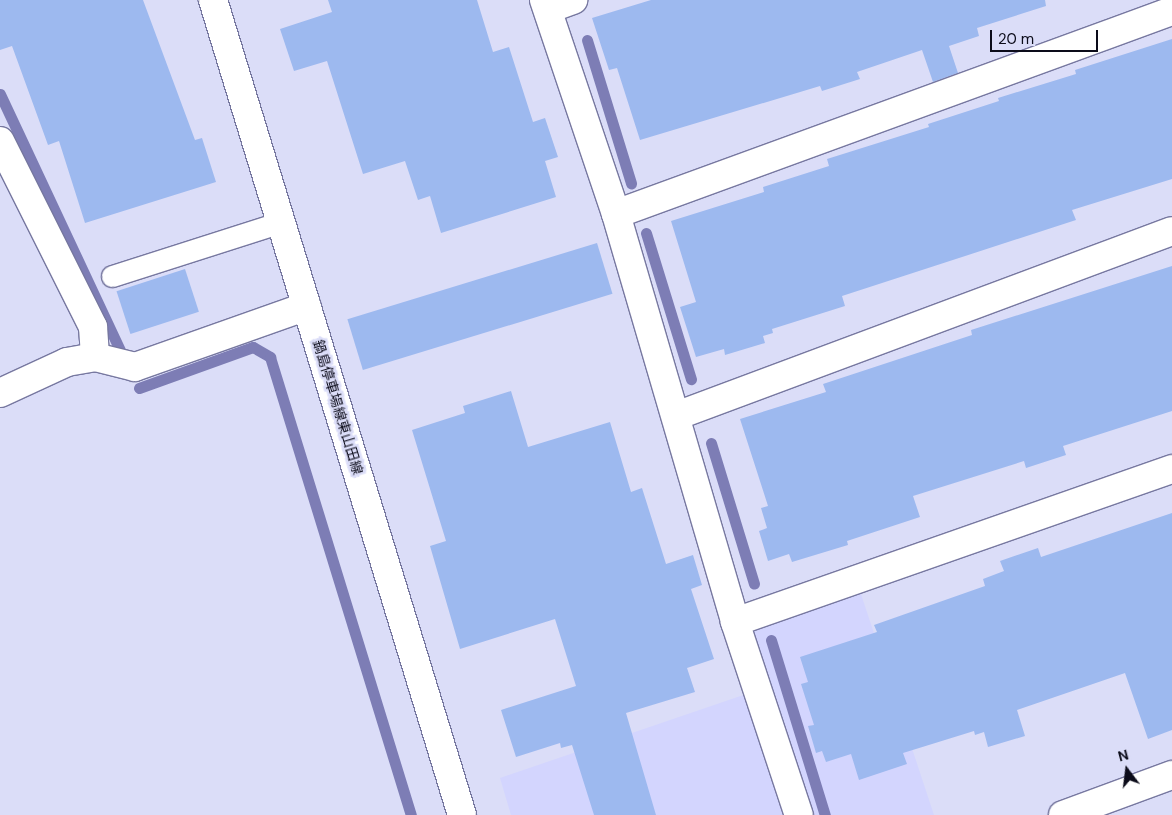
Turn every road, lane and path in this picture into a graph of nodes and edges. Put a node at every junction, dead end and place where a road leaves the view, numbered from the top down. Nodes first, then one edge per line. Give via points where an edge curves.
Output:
1 (213, 0) edge
2 (555, 3) edge
3 (1172, 11) edge
4 (0, 141) edge
5 (616, 214) junction
6 (281, 222) junction
7 (1172, 231) edge
8 (112, 276) dead end
9 (307, 306) junction
10 (95, 357) junction
11 (0, 393) edge
12 (676, 416) junction
13 (1172, 469) edge
14 (736, 622) junction
15 (1172, 775) edge
16 (462, 815) edge
17 (798, 815) edge
18 (1063, 815) edge

1 - 6 street, 鍋島停車場線東山田線
2 - 5 street
3 - 5 street
4 - 10 street via 93,326
5 - 12 street
6 - 8 lane
6 - 9 street, 鍋島停車場線東山田線
7 - 12 street
9 - 10 street via 134,367
9 - 16 street, 鍋島停車場線東山田線
10 - 11 street via 67,362
12 - 14 street
13 - 14 street
14 - 17 street
15 - 18 street

